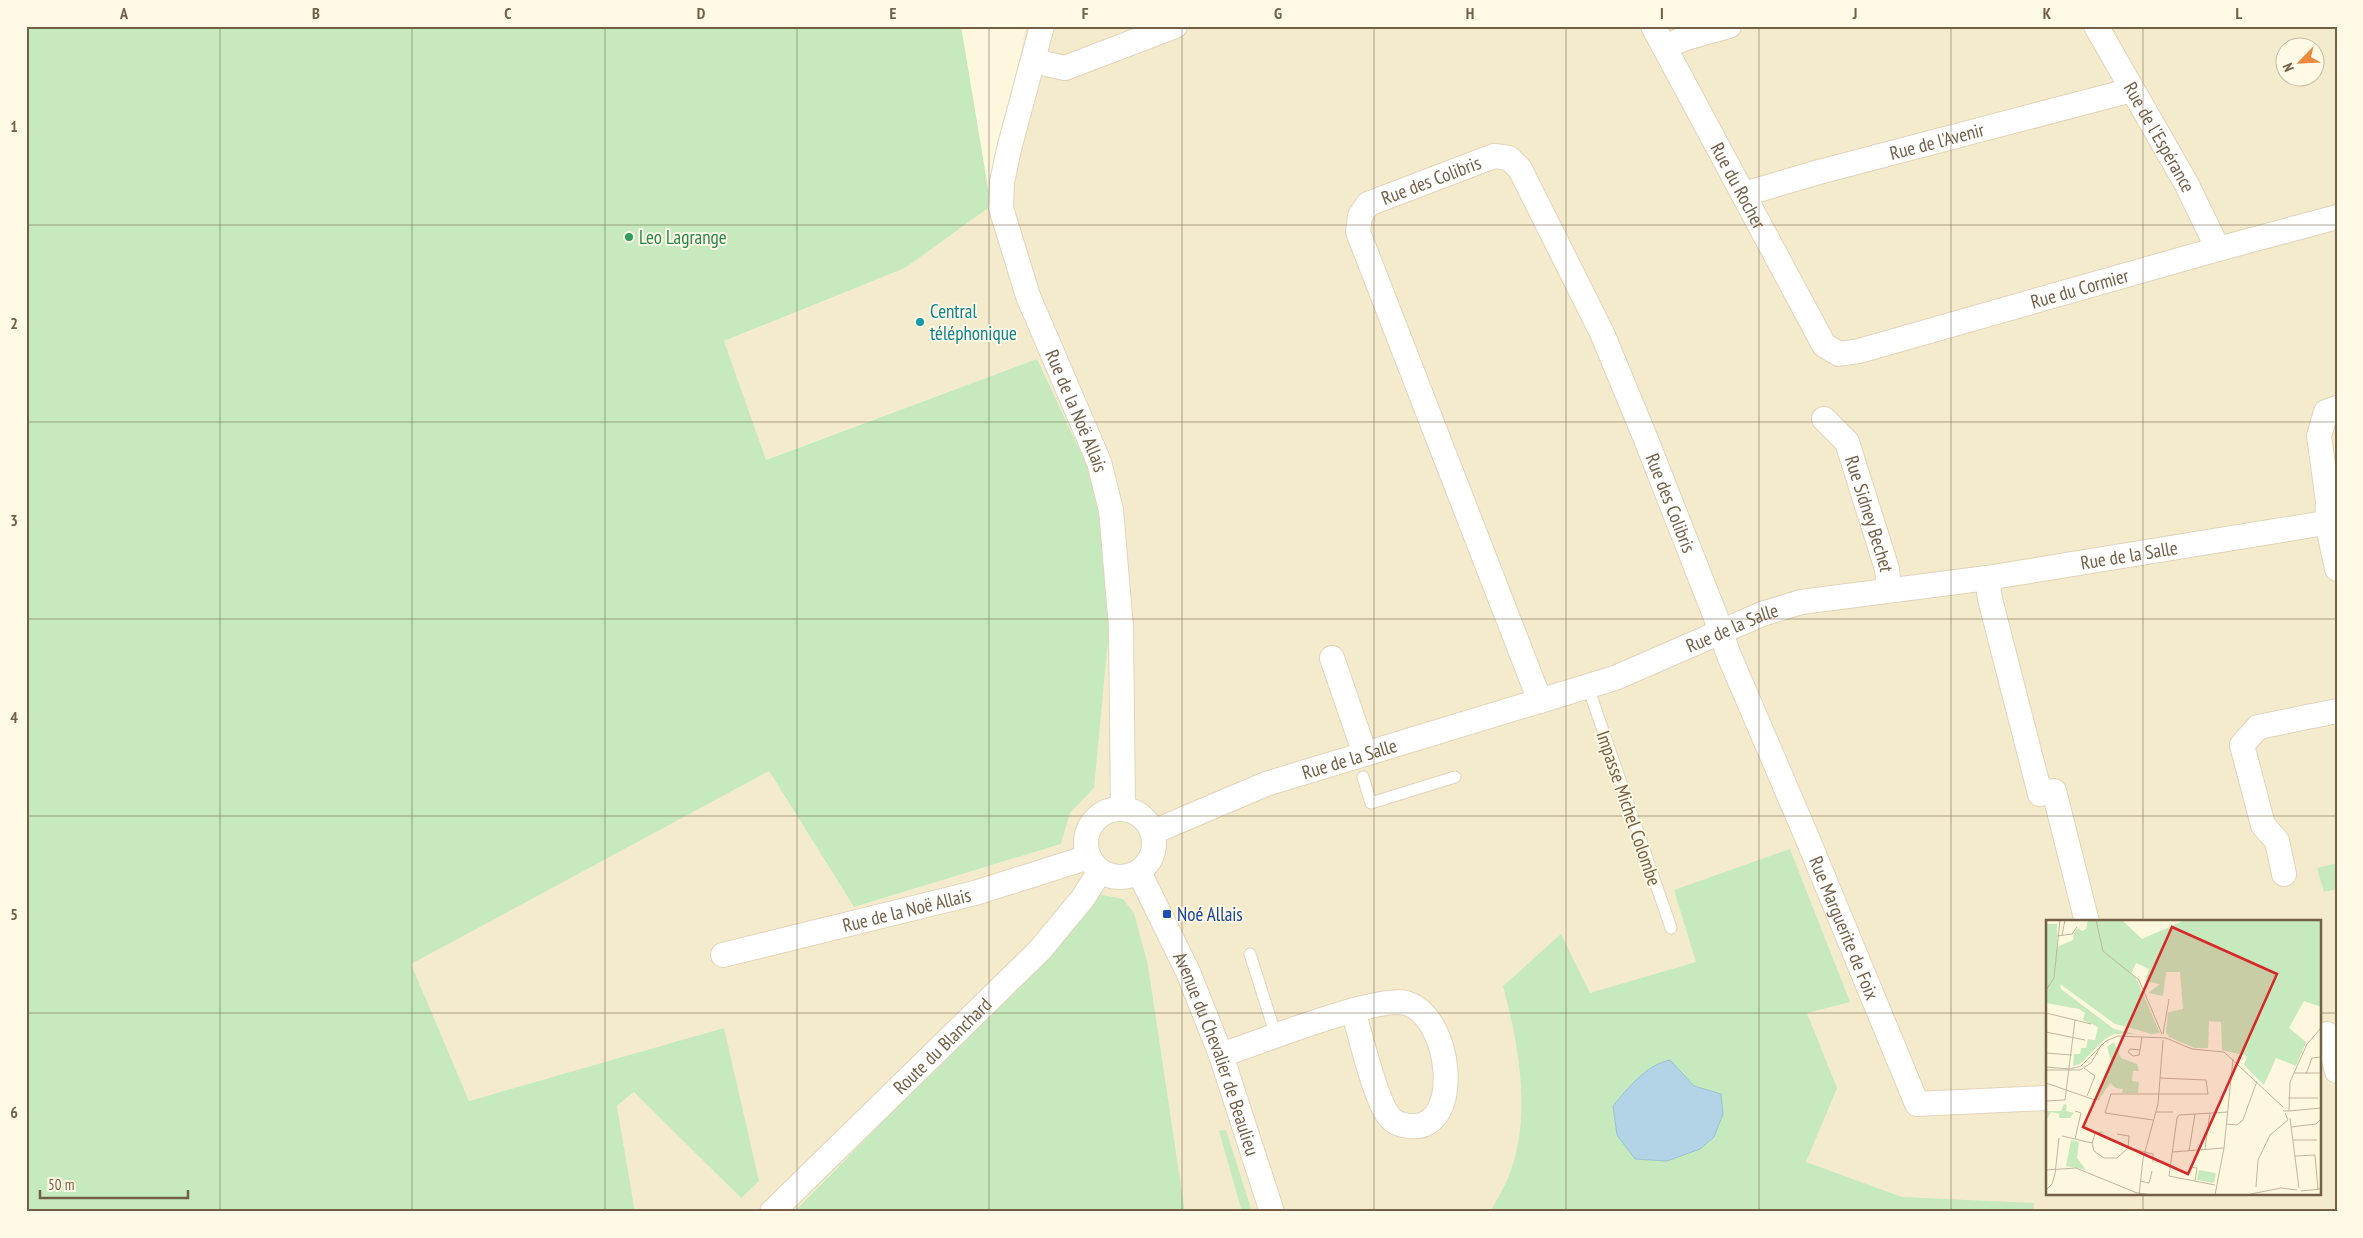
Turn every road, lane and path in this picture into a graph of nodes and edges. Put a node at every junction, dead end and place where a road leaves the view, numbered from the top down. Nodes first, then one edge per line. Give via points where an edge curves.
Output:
1 (1042, 26) edge
2 (1176, 26) edge
3 (1653, 26) edge
4 (1729, 26) edge
5 (2096, 26) edge
6 (1664, 47) junction
7 (1033, 61) junction
8 (2132, 90) junction
9 (1744, 194) junction
10 (2337, 218) edge
11 (2218, 249) junction
12 (1824, 346) joint
13 (2337, 408) edge
14 (1824, 419) dead end
15 (2332, 522) edge
16 (2337, 569) edge
17 (1988, 578) junction
18 (1889, 590) junction
19 (1720, 632) junction
20 (1332, 658) dead end
21 (1588, 687) junction
22 (1540, 701) junction
23 (2337, 711) edge
24 (1365, 754) junction
25 (1363, 777) dead end
26 (1455, 777) dead end
27 (1123, 808) junction
28 (1153, 832) junction
29 (1094, 864) junction
30 (1139, 872) junction
31 (2284, 874) dead end
32 (2086, 920) edge
33 (1671, 928) dead end
34 (1250, 954) dead end
35 (723, 955) dead end
36 (1353, 1010) junction
37 (2327, 1034) dead end
38 (1276, 1036) junction
39 (1221, 1055) junction
40 (2337, 1071) edge
41 (2046, 1098) edge
42 (772, 1212) edge
43 (1272, 1212) edge

1 - 7 street, Rue de la Noë Allais
2 - 7 street via 1065,68
3 - 6 street, Rue du Rocher
4 - 6 street
5 - 8 street, Rue de l'Espérance
6 - 9 street, Rue du Rocher
7 - 27 street, Rue de la Noë Allais via 1009,149 1002,182 1001,208 1028,296 1099,462 1111,510 1121,627
8 - 9 street, Rue de l'Avenir
8 - 11 street, Rue de l'Espérance via 2186,184
9 - 12 street, Rue du Rocher
10 - 11 street, Rue du Cormier
11 - 12 street, Rue du Cormier via 1859,351 1839,354
13 - 15 street via 2326,412 2319,436
14 - 18 street, Rue Sidney Bechet via 1847,442 1887,569
15 - 16 street
15 - 17 street, Rue de la Salle
17 - 18 street, Rue de la Salle
17 - 32 street via 1990,599 2040,794 2054,791
18 - 19 street, Rue de la Salle via 1801,602
19 - 21 street, Rue de la Salle via 1665,658
19 - 22 street, Rue des Colibris via 1602,333 1520,169 1509,158 1494,156 1368,204 1360,216 1358,232
19 - 41 street, Rue Marguerite de Foix via 1917,1104
20 - 24 street
21 - 22 street, Rue de la Salle
21 - 33 lane, Impasse Michel Colombe
22 - 24 street, Rue de la Salle
23 - 31 street via 2258,727 2242,745 2263,825 2277,842
24 - 28 street, Rue de la Salle via 1266,784
25 - 26 lane via 1371,803
27 - 28 street via 1142,815
27 - 29 street via 1110,809 1092,823 1086,846
28 - 30 street via 1153,854
29 - 30 street via 1120,877
29 - 35 street, Rue de la Noë Allais
29 - 42 street, Route du Blanchard via 1083,898 1040,950
30 - 39 street, Avenue du Chevalier de Beaulieu via 1188,972
34 - 38 lane
36 - 36 street via 1382,1003 1405,1003 1422,1012 1432,1023 1444,1055 1445,1096 1440,1111 1429,1121 1414,1126 1397,1124 1388,1114
36 - 38 street
37 - 40 street
38 - 39 street
39 - 43 street, Avenue du Chevalier de Beaulieu

